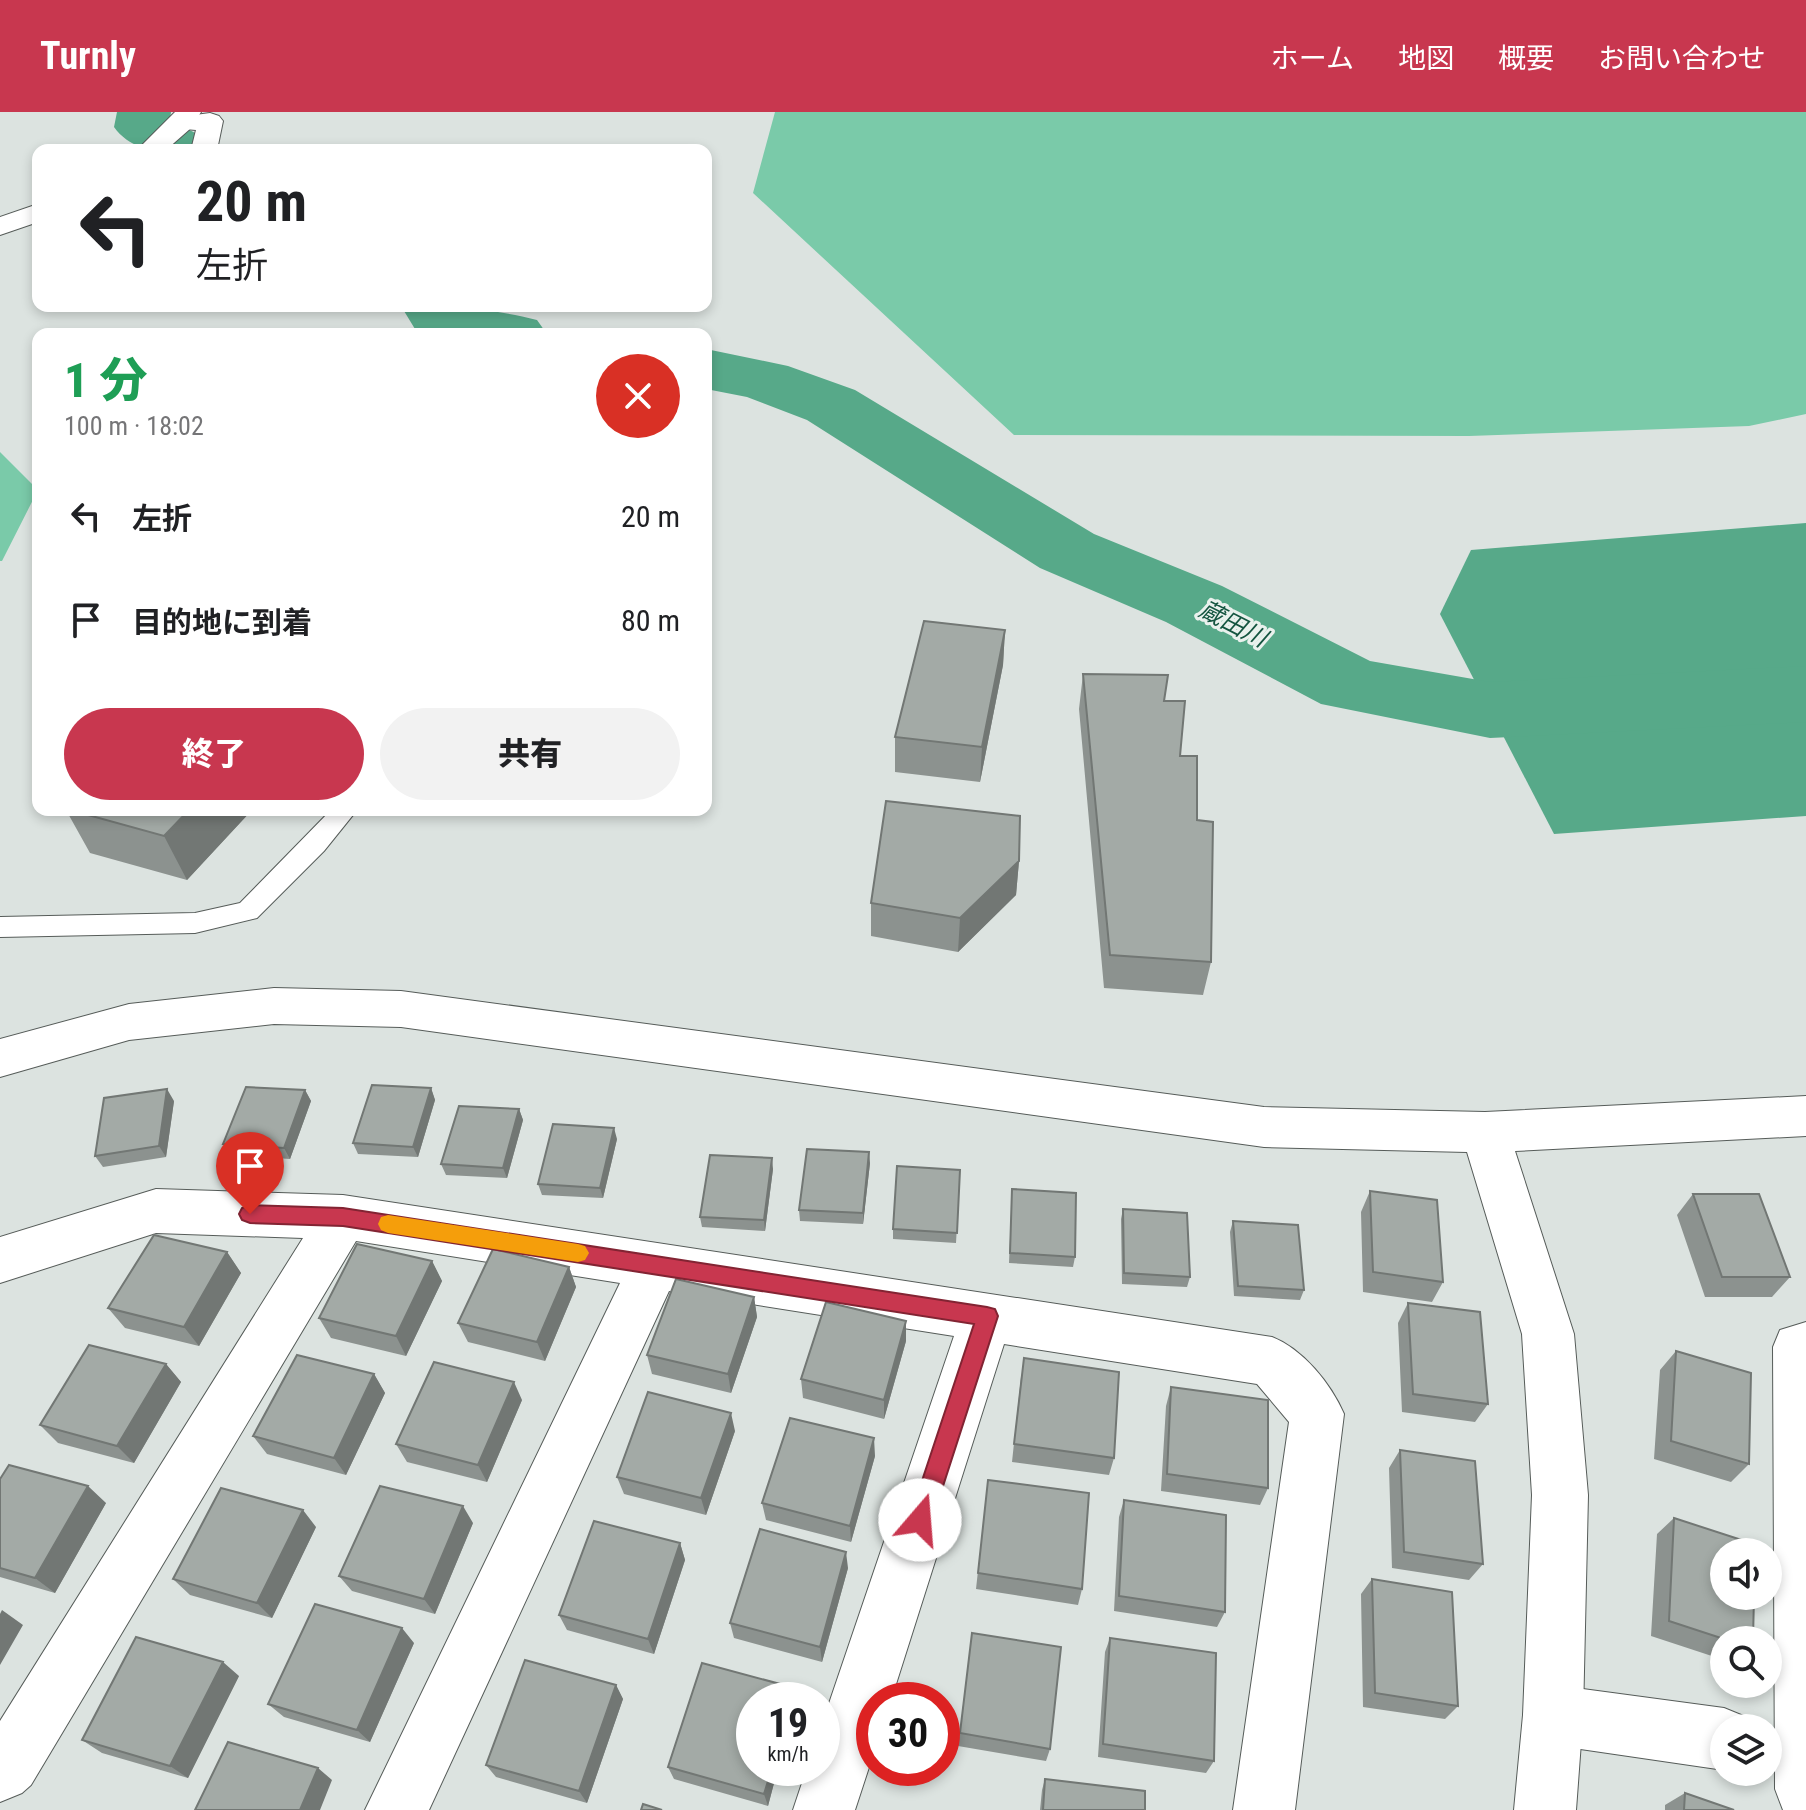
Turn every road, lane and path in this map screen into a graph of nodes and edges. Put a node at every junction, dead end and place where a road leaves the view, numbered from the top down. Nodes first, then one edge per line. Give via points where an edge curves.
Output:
1 (185, 117) edge
2 (156, 144) edge
3 (205, 144) edge
4 (32, 214) edge
5 (0, 227) edge
6 (340, 816) edge
7 (0, 927) edge
8 (0, 1058) edge
9 (1806, 1116) edge
10 (1485, 1132) junction
11 (343, 1217) junction
12 (0, 1260) edge
13 (655, 1265) junction
14 (987, 1316) junction
15 (1806, 1346) edge
16 (1553, 1715) junction
17 (1710, 1737) edge
18 (1796, 1759) edge
19 (0, 1771) edge
20 (396, 1810) edge
21 (824, 1810) edge
22 (1264, 1810) edge
23 (1545, 1810) edge

1 - 2 street
1 - 3 street via 210,121
4 - 5 street
6 - 7 lane via 248,911 195,923
8 - 10 street via 129,1022 274,1006 401,1009 1264,1127
9 - 10 street
10 - 16 street via 1548,1334 1560,1495
11 - 12 street via 156,1211
11 - 13 street
11 - 19 street
13 - 14 street
13 - 20 street
14 - 21 street
14 - 22 street via 1272,1362 1317,1414
15 - 18 street via 1799,1347
16 - 17 street
16 - 23 street

